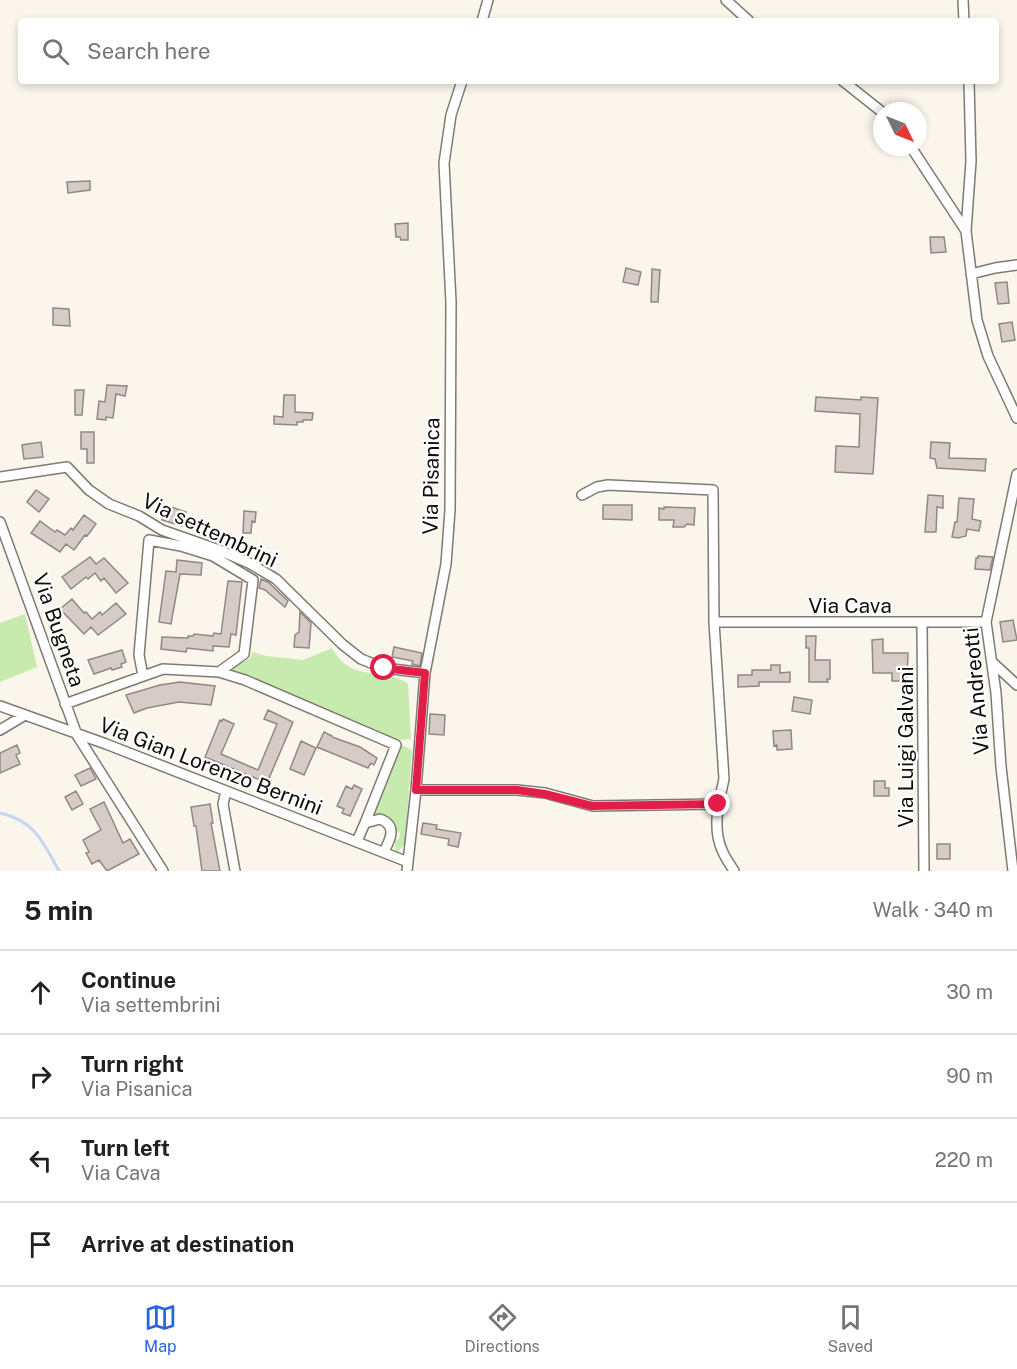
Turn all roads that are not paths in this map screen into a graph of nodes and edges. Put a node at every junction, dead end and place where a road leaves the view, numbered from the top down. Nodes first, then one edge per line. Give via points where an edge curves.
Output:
1 (488, 0) edge
2 (726, 0) edge
3 (963, 0) edge
4 (483, 18) edge
5 (746, 18) edge
6 (964, 18) edge
7 (461, 84) edge
8 (847, 84) edge
9 (969, 84) edge
10 (873, 105) edge
11 (917, 156) edge
12 (966, 231) junction
13 (1017, 266) edge
14 (971, 274) junction
15 (1017, 415) edge
16 (1017, 474) edge
17 (0, 477) edge
18 (582, 495) dead end
19 (0, 522) edge
20 (714, 622) junction
21 (986, 622) junction
22 (922, 623) junction
23 (992, 662) junction
24 (219, 672) junction
25 (425, 673) junction
26 (143, 676) junction
27 (1017, 685) edge
28 (66, 704) junction
29 (0, 706) edge
30 (25, 715) junction
31 (0, 730) edge
32 (77, 735) junction
33 (416, 790) junction
34 (226, 791) junction
35 (718, 804) junction
36 (365, 823) junction
37 (357, 841) junction
38 (384, 852) junction
39 (408, 866) edge
40 (163, 871) edge
41 (235, 871) edge
42 (734, 871) edge
43 (924, 871) edge
44 (1013, 871) edge

1 - 4 street
2 - 5 street
3 - 6 street
7 - 25 street, Via Pisanica via 450,115 444,163 451,302 450,510 446,564
8 - 10 street
9 - 12 street via 971,161
11 - 12 street
12 - 14 street
13 - 14 street
14 - 15 street via 984,346
16 - 21 street, Via Andreotti
17 - 25 street, Via settembrini via 67,467 88,490 109,504 162,530 219,549 276,579 361,659 384,668
18 - 20 street via 608,485 713,490
19 - 28 street, Via Bugneta
20 - 22 street, Via Cava
20 - 35 street via 724,779
21 - 22 street, Via Cava
21 - 23 street, Via Andreotti
22 - 43 street, Via Luigi Galvani
23 - 27 street
23 - 44 street, Via Andreotti
24 - 26 street via 163,669
24 - 26 street via 244,654 253,580 213,556 149,540 140,655
24 - 36 street via 396,745
25 - 33 street, Via Pisanica
26 - 28 street
28 - 32 street, Via Bugneta
29 - 30 street, Via Gian Lorenzo Bernini
30 - 31 street
30 - 32 street, Via Gian Lorenzo Bernini
32 - 34 street, Via Gian Lorenzo Bernini
32 - 40 street, Via Bugneta
33 - 35 street via 517,790 592,806
33 - 39 street, Via Pisanica
34 - 37 street, Via Gian Lorenzo Bernini
34 - 41 street via 223,804
35 - 42 street via 721,850
36 - 37 street
36 - 38 street via 376,818 390,824 392,834
37 - 38 street, Via Gian Lorenzo Bernini
38 - 39 street, Via Gian Lorenzo Bernini

